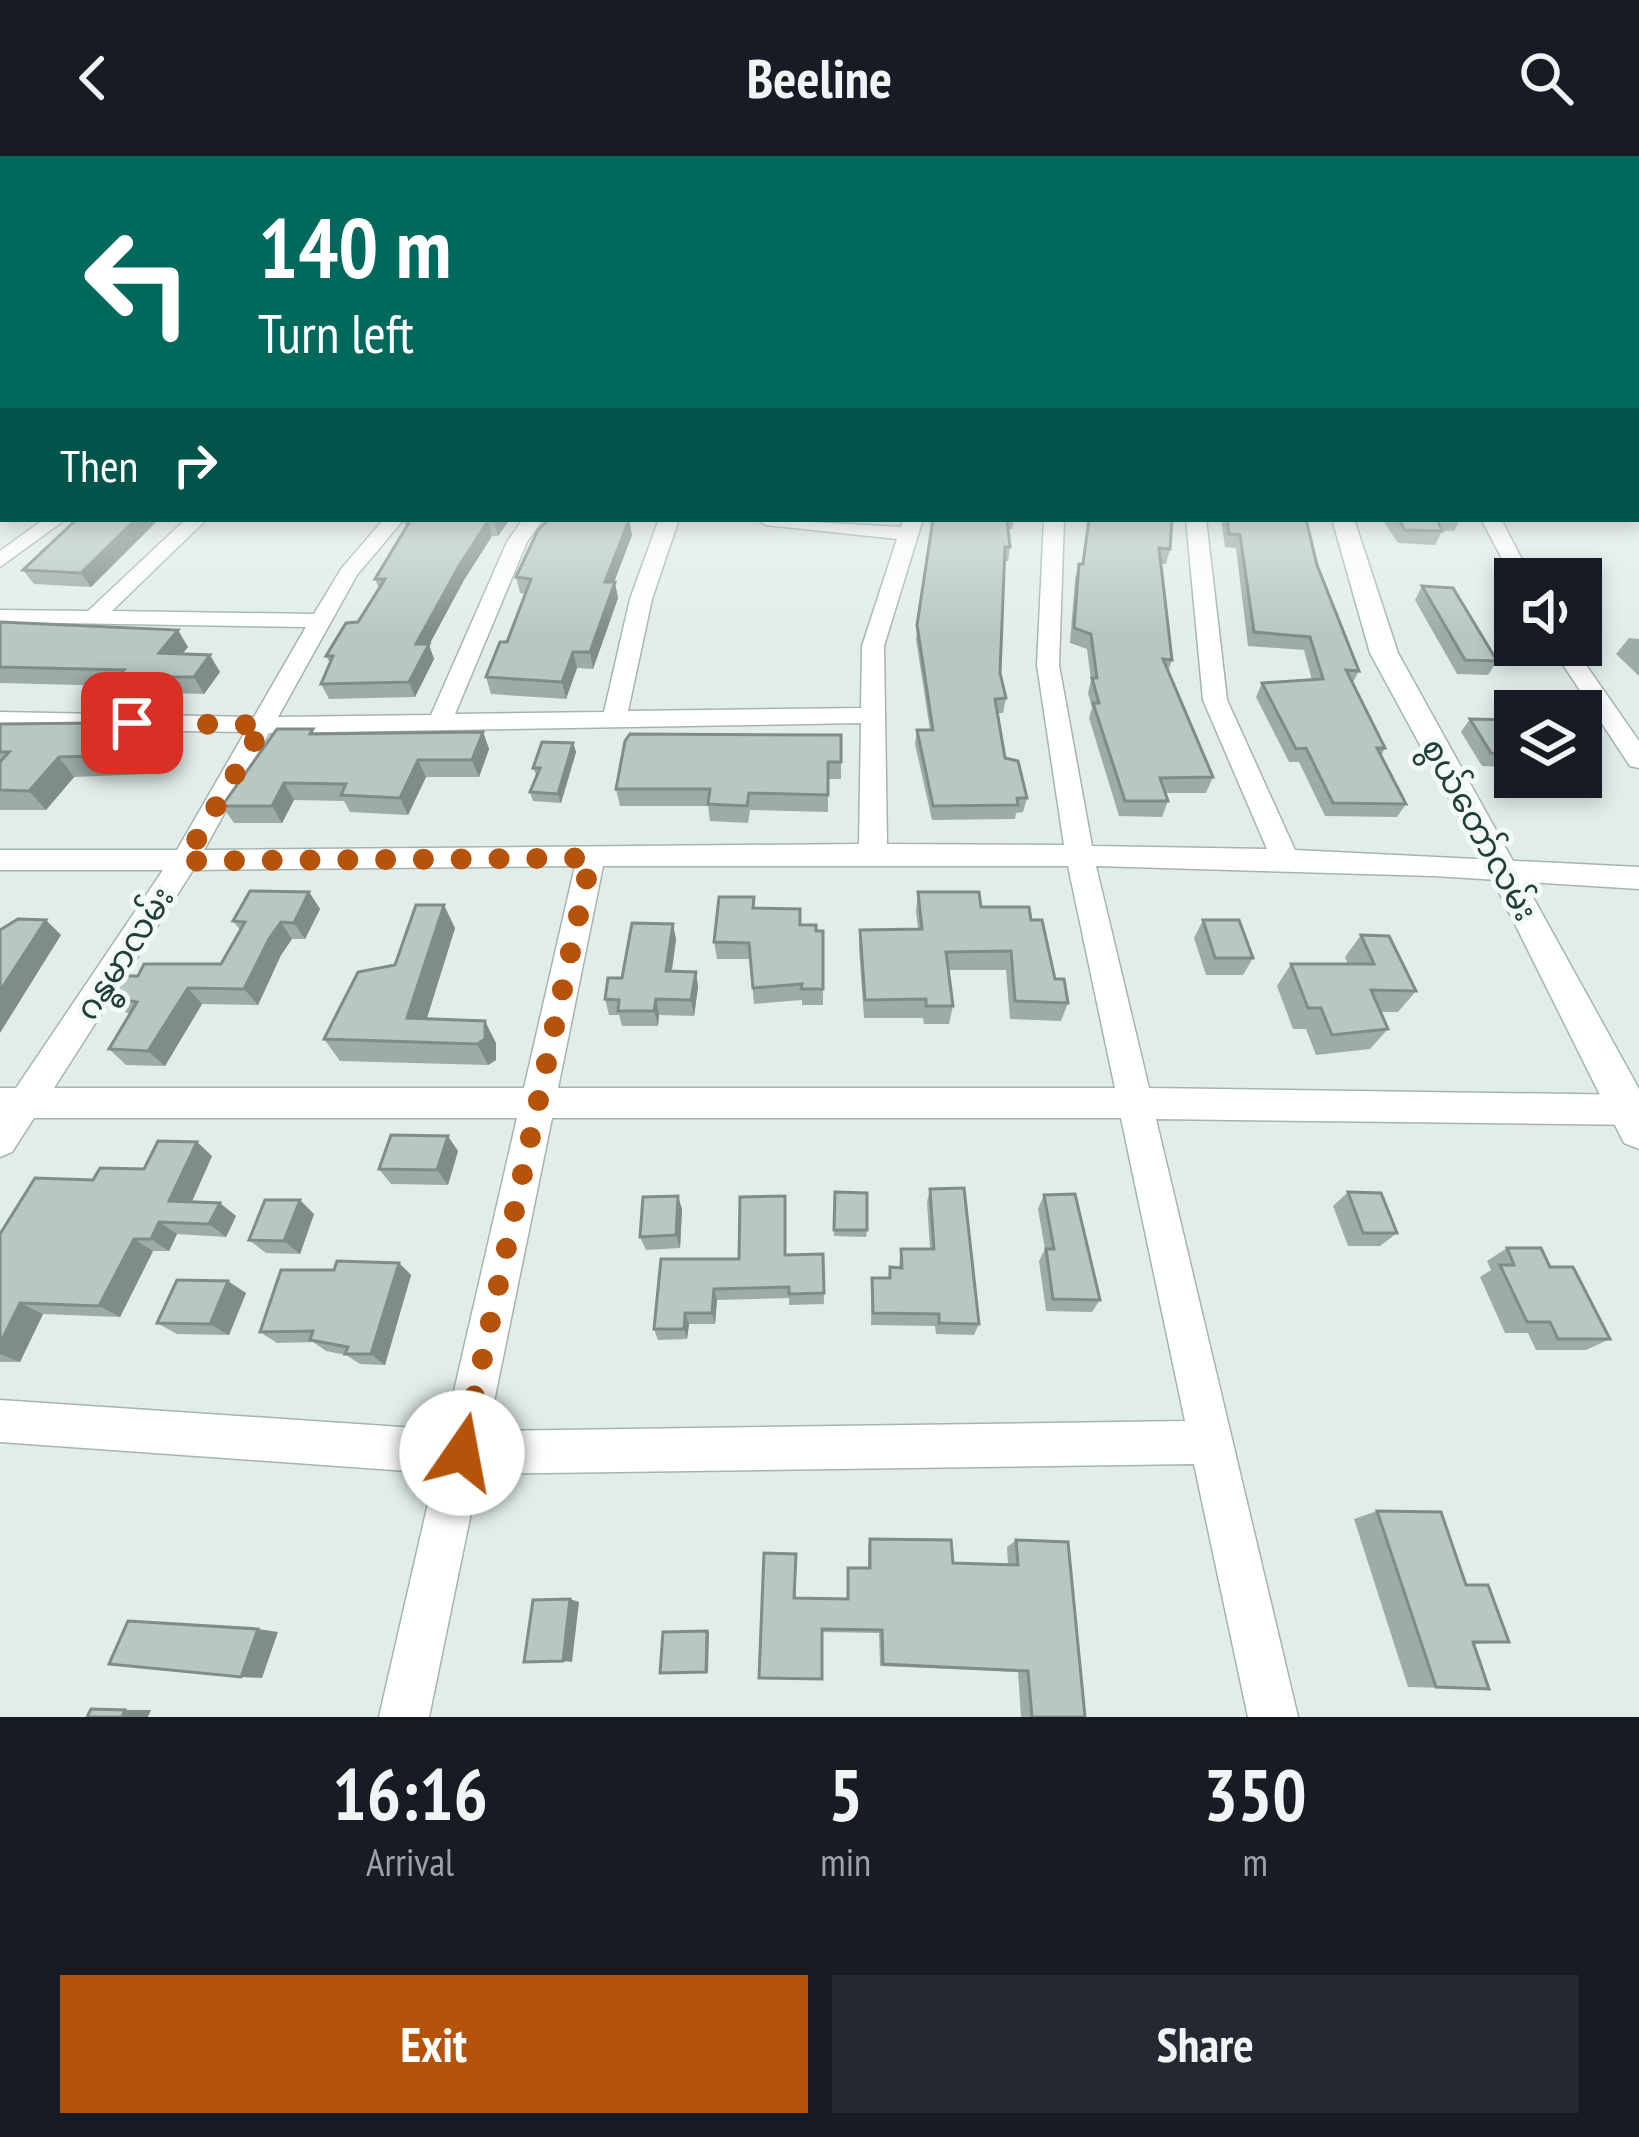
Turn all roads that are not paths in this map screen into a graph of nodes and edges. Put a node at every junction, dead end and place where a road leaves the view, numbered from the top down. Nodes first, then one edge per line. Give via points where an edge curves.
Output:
1 (52, 522) edge
2 (194, 522) edge
3 (392, 522) edge
4 (531, 522) edge
5 (668, 522) edge
6 (820, 522) edge
7 (1054, 522) edge
8 (1196, 522) edge
9 (1344, 522) edge
10 (1493, 522) edge
11 (910, 527) edge
12 (1511, 558) edge
13 (0, 561) edge
14 (0, 616) edge
15 (94, 617) junction
16 (318, 621) junction
17 (1575, 666) edge
18 (873, 715) junction
19 (0, 720) edge
20 (614, 720) junction
21 (440, 722) junction
22 (264, 725) junction
23 (1639, 760) edge
24 (873, 852) junction
25 (1080, 857) junction
26 (591, 858) junction
27 (0, 860) edge
28 (184, 861) junction
29 (1286, 862) junction
30 (1504, 868) junction
31 (1639, 878) edge
32 (538, 1101) junction
33 (13, 1103) edge
34 (1132, 1103) junction
35 (1635, 1116) edge
36 (0, 1141) edge
37 (0, 1421) edge
38 (1211, 1442) junction
39 (462, 1453) junction
40 (404, 1717) edge
41 (1273, 1717) edge

1 - 13 street
2 - 15 street
3 - 16 street, ဂန္ဓမာလမ်း
4 - 21 street
5 - 20 street
6 - 11 street
7 - 25 street via 1048,665
8 - 29 street via 1215,700
9 - 30 street, စွယ်တော်လမ်း via 1384,653
10 - 12 street
11 - 18 street via 873,646
14 - 15 street
15 - 16 street
16 - 22 street, ဂန္ဓမာလမ်း
17 - 23 street
18 - 20 street
18 - 24 street
19 - 22 street
20 - 21 street
21 - 22 street
22 - 28 street, ဂန္ဓမာလမ်း
24 - 25 street
24 - 26 street
25 - 29 street
25 - 34 street
26 - 28 street
26 - 32 street
27 - 28 street
28 - 33 street, ဂန္ဓမာလမ်း
29 - 30 street
30 - 31 street
30 - 35 street, စွယ်တော်လမ်း
32 - 33 street
32 - 34 street
32 - 39 street
33 - 36 street, ဂန္ဓမာလမ်း
34 - 35 street
34 - 38 street
37 - 39 street
38 - 39 street
38 - 41 street
39 - 40 street

